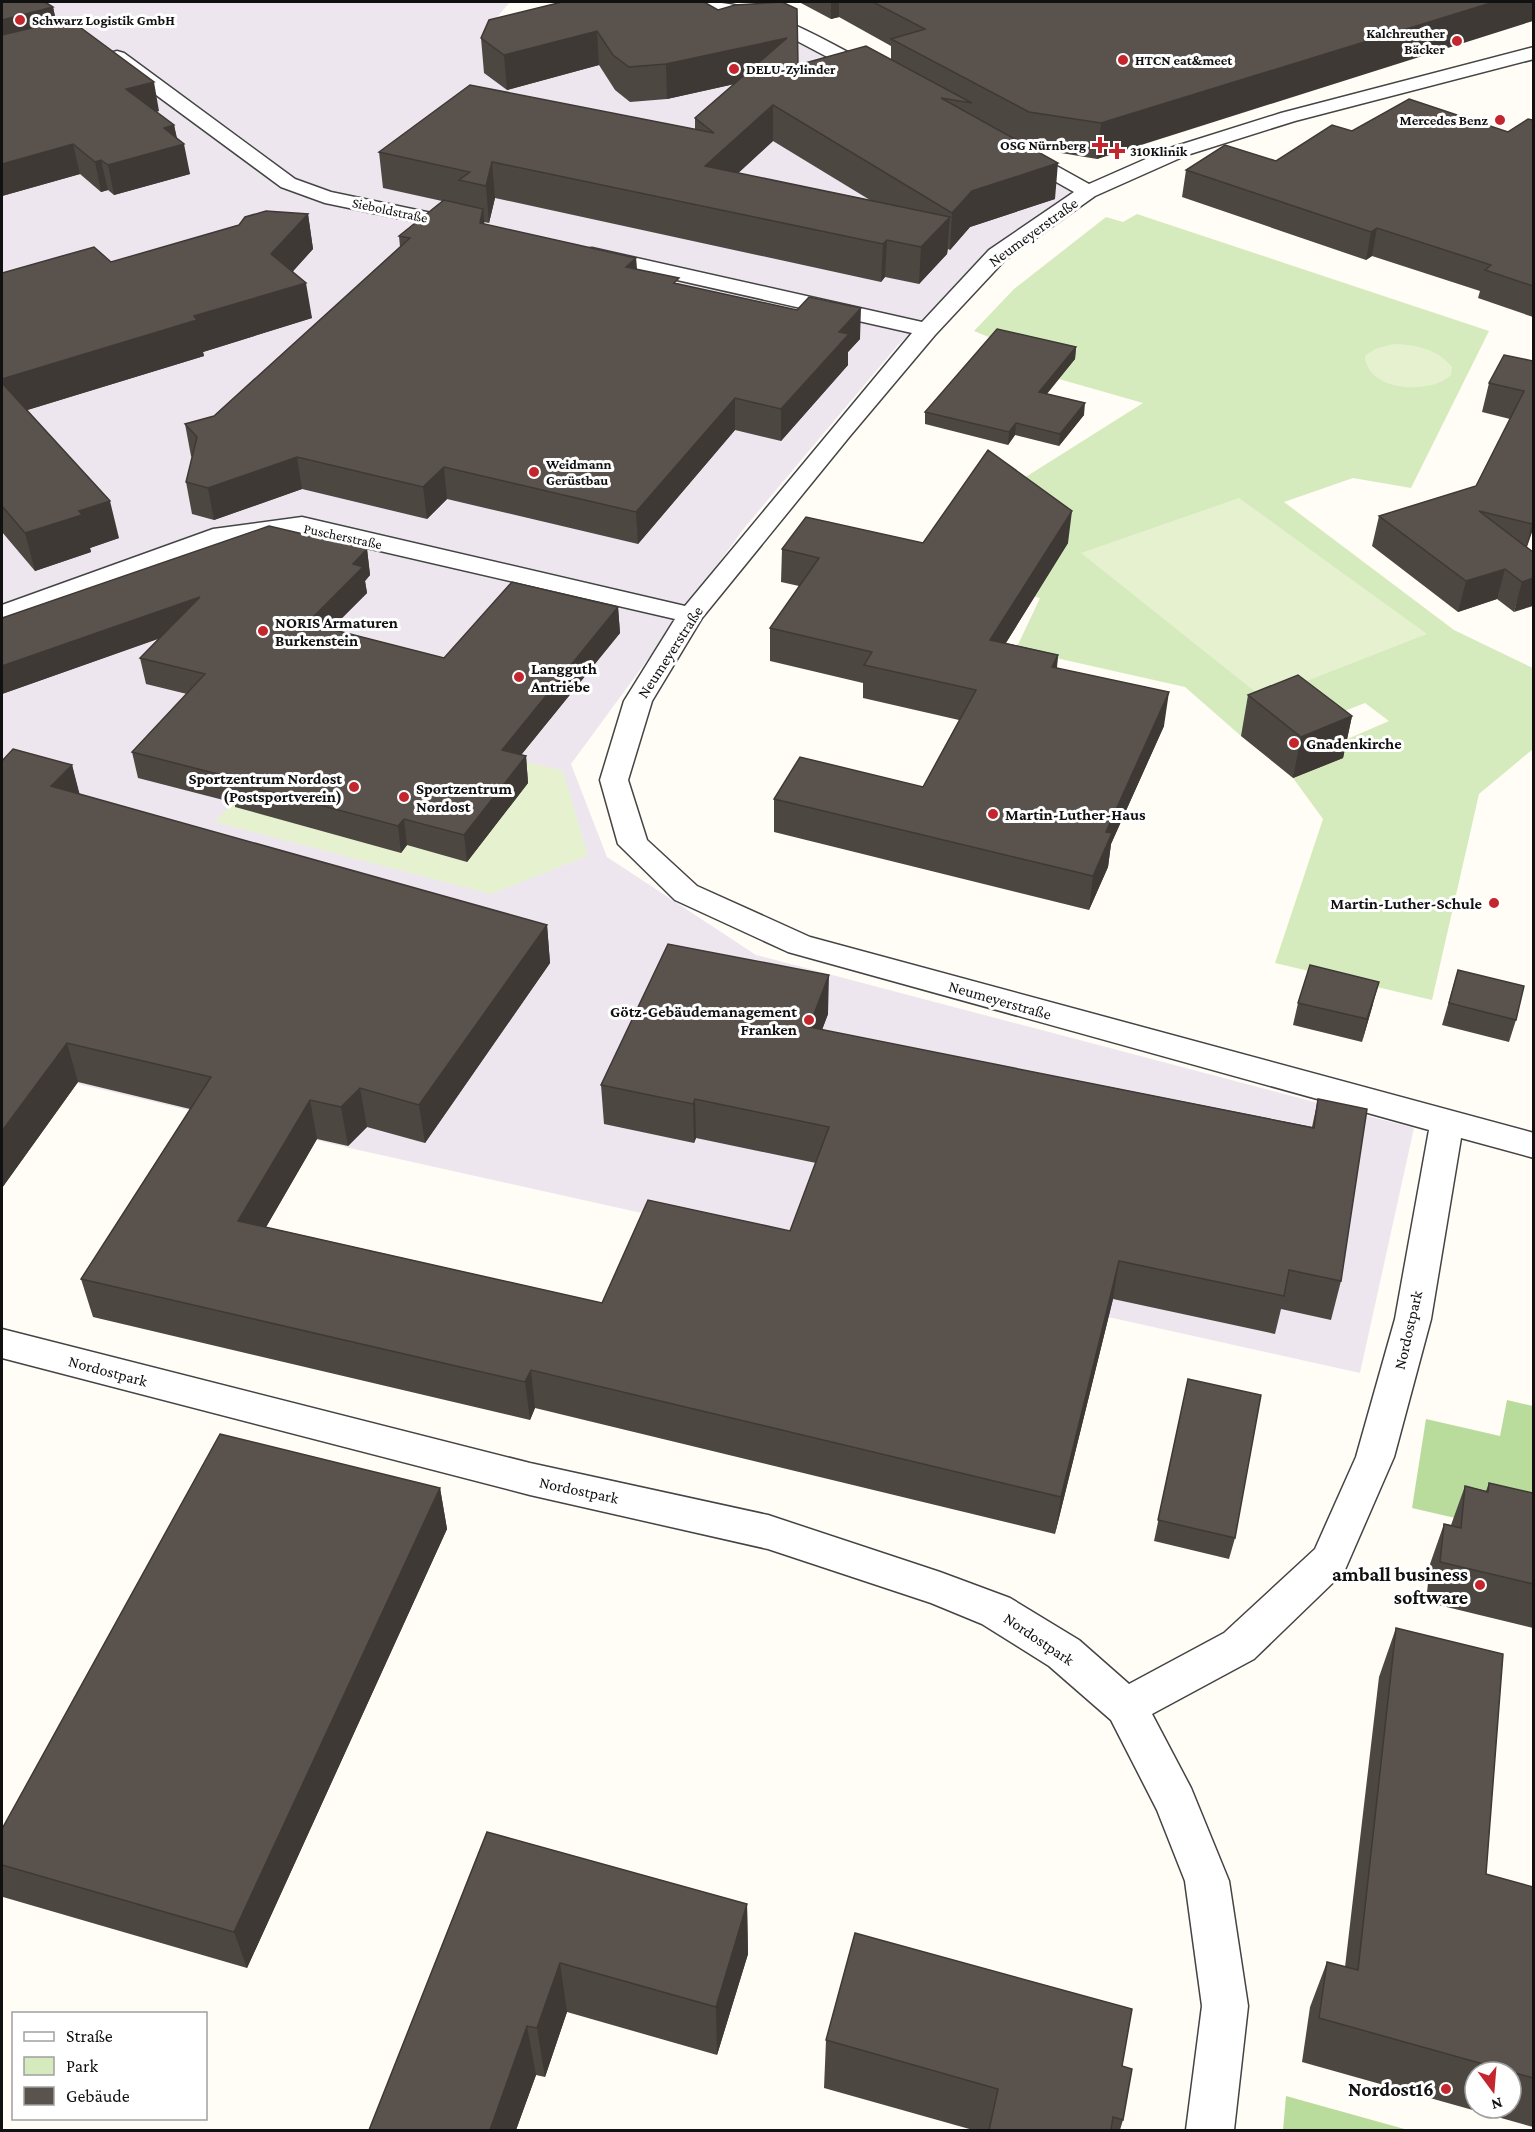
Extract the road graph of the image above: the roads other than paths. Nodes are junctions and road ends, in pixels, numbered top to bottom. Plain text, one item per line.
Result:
1 (713, 3) edge
2 (104, 48) edge
3 (1533, 53) edge
4 (894, 85) edge
5 (1006, 145) edge
6 (1088, 192) junction
7 (484, 230) edge
8 (575, 251) edge
9 (927, 330) junction
10 (2, 614) edge
11 (691, 615) junction
12 (1447, 1124) junction
13 (1533, 1146) edge
14 (2, 1343) edge
15 (1126, 1707) junction
16 (1209, 2130) edge

1 - 4 street
2 - 7 street, Sieboldstraße
3 - 6 street, Neumeyerstraße
5 - 6 street
6 - 9 street, Neumeyerstraße
8 - 9 street
9 - 11 street, Neumeyerstraße
10 - 11 street, Puscherstraße
11 - 12 street, Neumeyerstraße
12 - 13 street, Neumeyerstraße
12 - 15 street, Nordostpark
14 - 15 street, Nordostpark
15 - 16 street, Nordostpark

